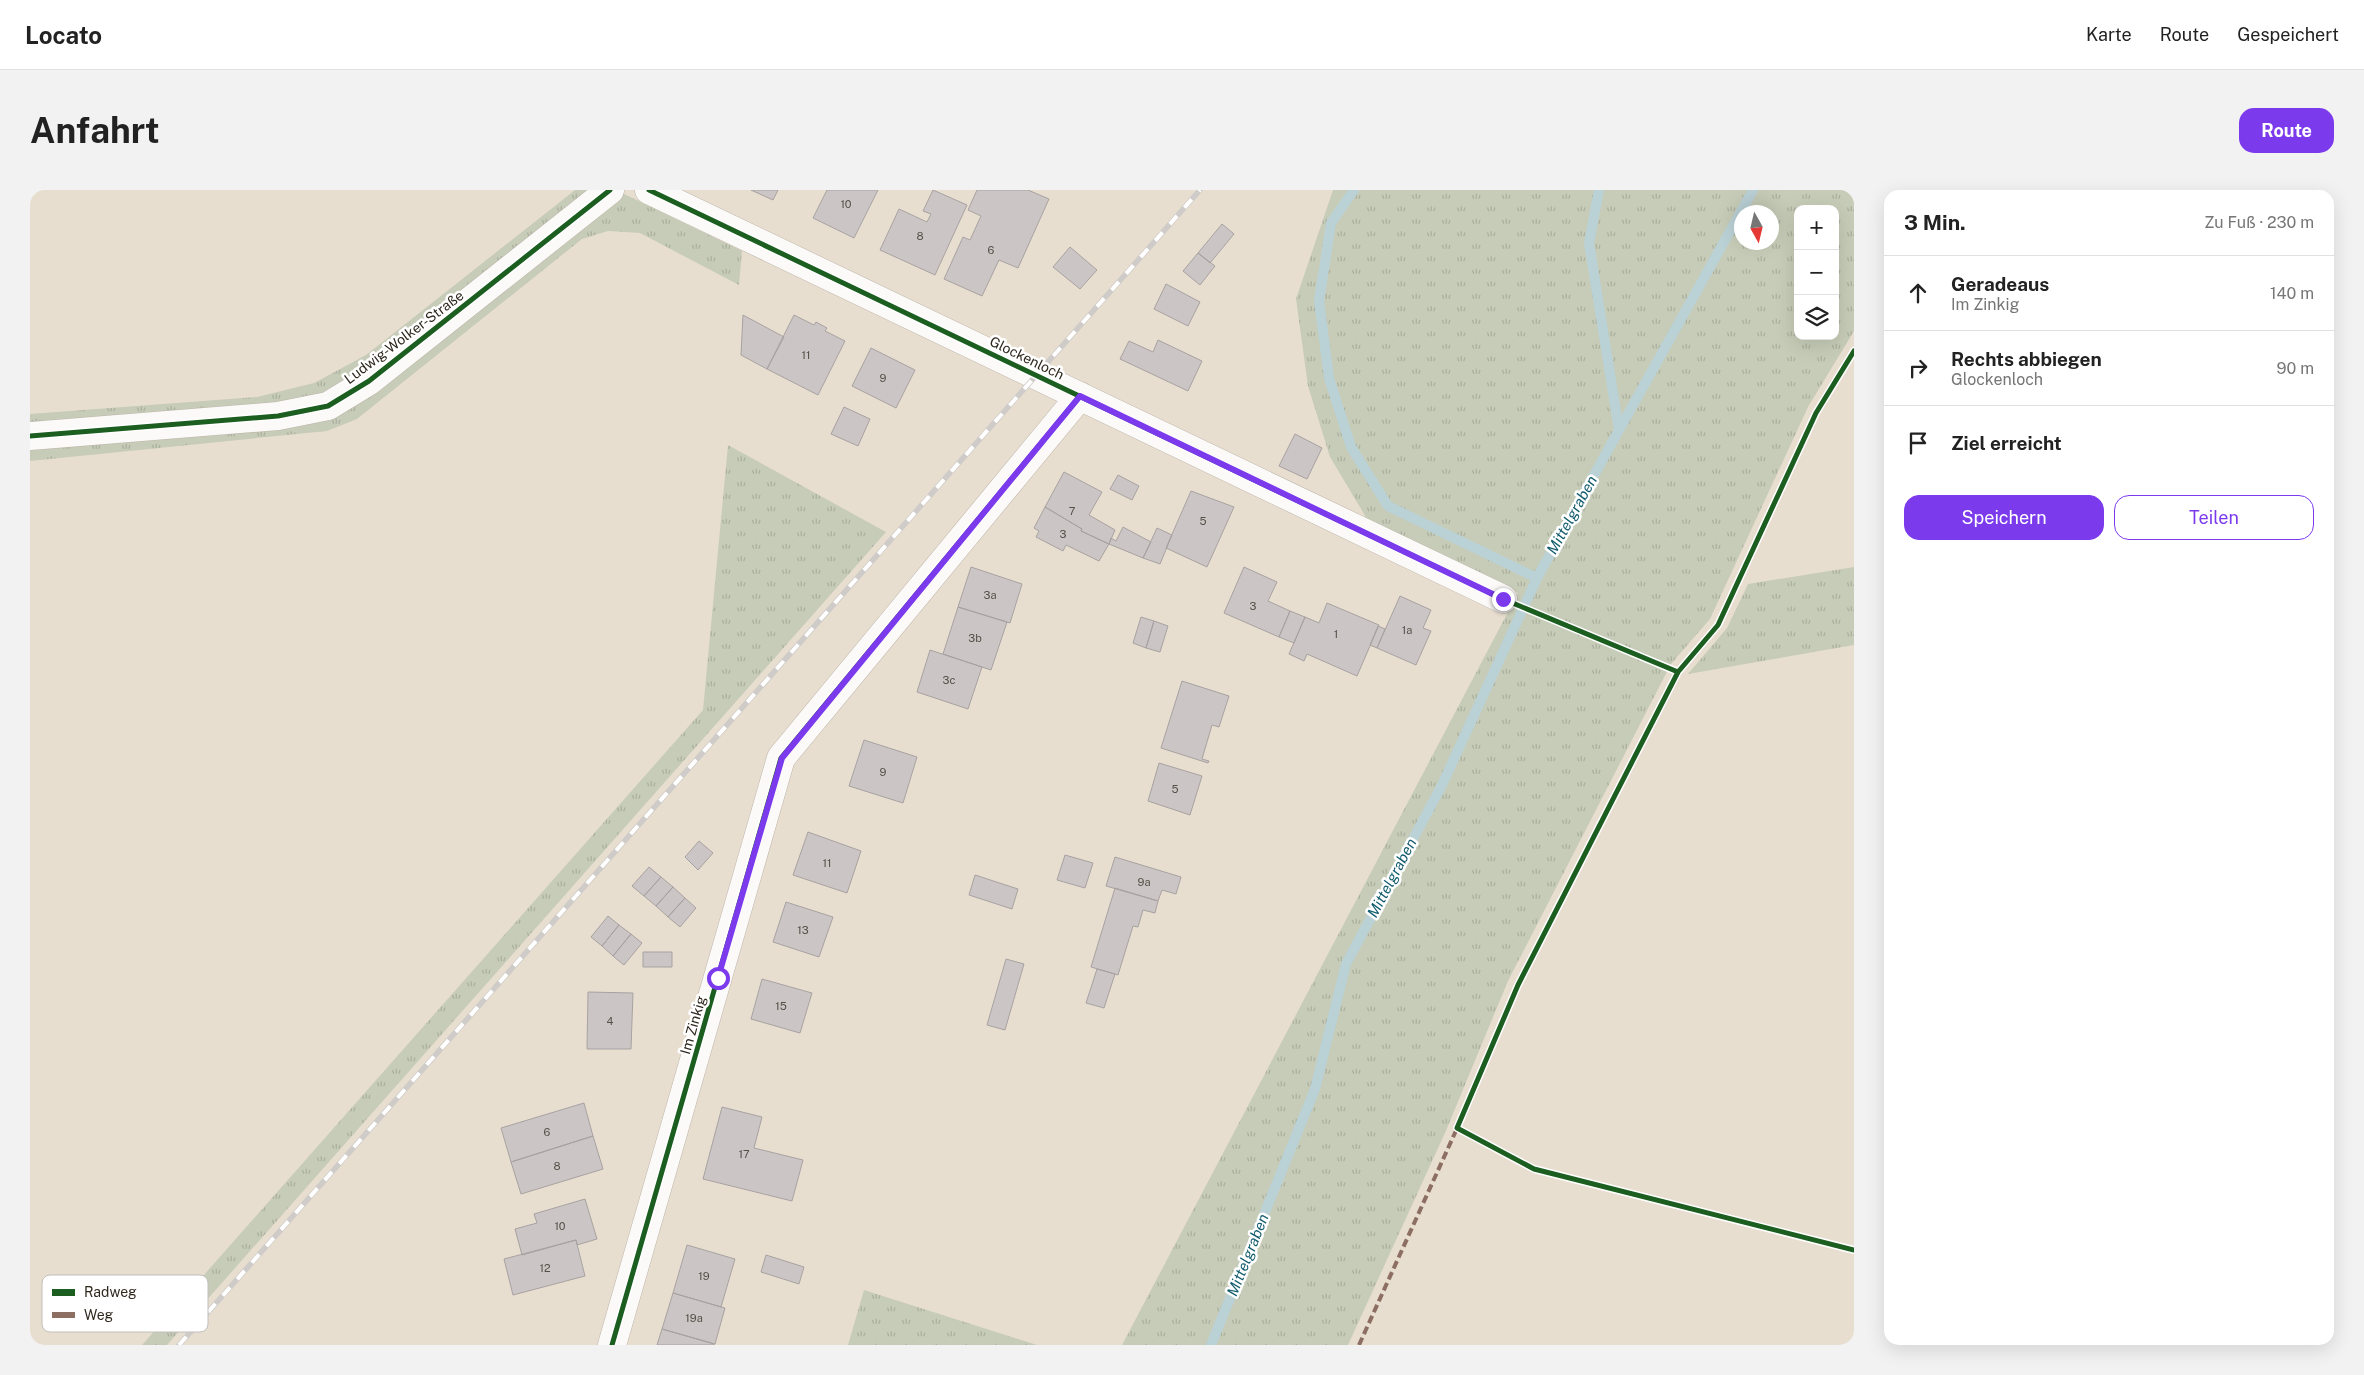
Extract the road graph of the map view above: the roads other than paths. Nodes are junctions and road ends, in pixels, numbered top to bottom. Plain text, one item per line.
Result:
1 (610, 190) edge
2 (649, 190) edge
3 (1080, 396) junction
4 (30, 436) edge
5 (1503, 599) dead end
6 (612, 1345) edge

1 - 4 street, Ludwig-Wolker-Straße
2 - 3 street, Glockenloch
3 - 5 street, Glockenloch
3 - 6 street, Im Zinkig

